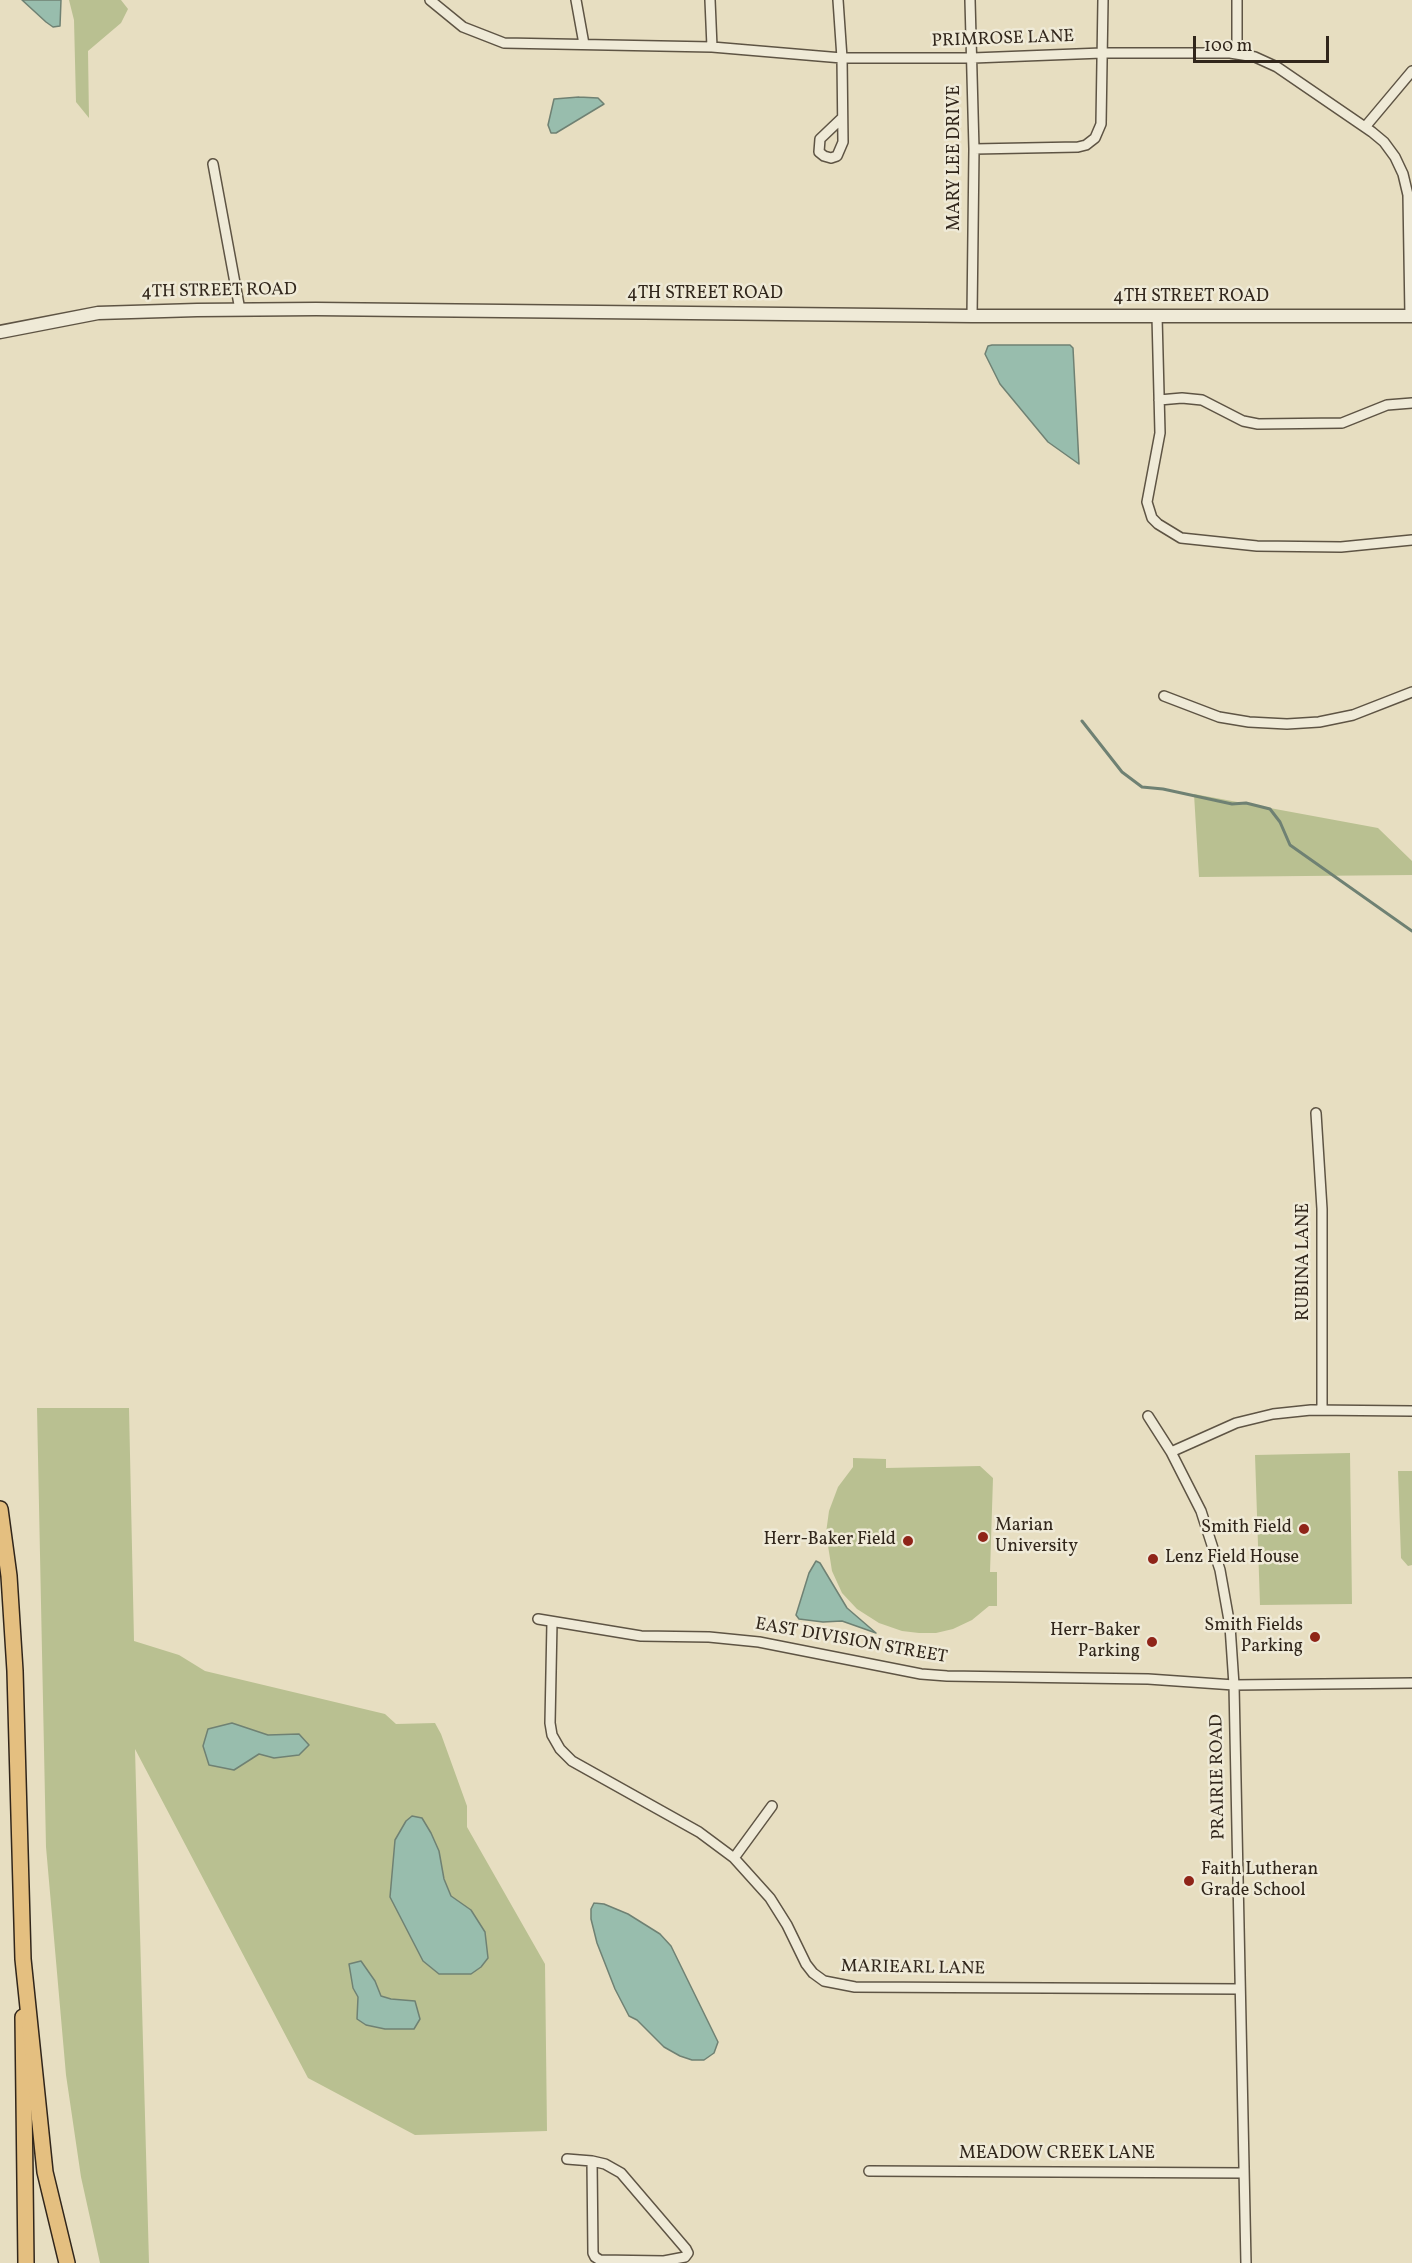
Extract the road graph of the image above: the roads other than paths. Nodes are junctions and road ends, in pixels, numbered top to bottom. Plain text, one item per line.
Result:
1 (430, 0) edge
2 (576, 0) edge
3 (710, 0) edge
4 (838, 0) edge
5 (970, 0) edge
6 (1102, 0) edge
7 (1237, 0) edge
8 (584, 44) junction
9 (712, 47) junction
10 (1102, 53) junction
11 (1237, 53) junction
12 (842, 58) junction
13 (973, 58) junction
14 (1412, 72) edge
15 (842, 118) dead end
16 (1365, 127) junction
17 (974, 149) junction
18 (213, 164) dead end
19 (240, 310) junction
20 (972, 316) junction
21 (1157, 316) junction
22 (1411, 316) edge
23 (0, 332) edge
24 (1159, 400) junction
25 (1412, 403) edge
26 (1412, 540) edge
27 (1412, 692) edge
28 (1164, 696) dead end
29 (1316, 1113) dead end
30 (1322, 1410) junction
31 (1412, 1411) edge
32 (1148, 1416) dead end
33 (1171, 1452) junction
34 (0, 1509) edge
35 (538, 1619) dead end
36 (552, 1622) junction
37 (1412, 1683) edge
38 (1234, 1685) junction
39 (772, 1806) dead end
40 (734, 1858) junction
41 (23, 1959) junction
42 (1240, 1989) junction
43 (567, 2159) dead end
44 (592, 2161) junction
45 (869, 2171) dead end
46 (1244, 2173) junction
47 (664, 2262) edge
48 (26, 2263) edge
49 (67, 2263) edge
50 (1246, 2263) edge

1 - 8 street, PRIMROSE LANE
2 - 8 street
3 - 9 street
4 - 12 street
5 - 13 street, MARY LEE DRIVE
6 - 10 street
7 - 11 street
8 - 9 street, PRIMROSE LANE
9 - 12 street, PRIMROSE LANE
10 - 11 street, PRIMROSE LANE
10 - 13 street, PRIMROSE LANE
10 - 17 street
11 - 16 street, PRIMROSE LANE
12 - 13 street, PRIMROSE LANE
12 - 15 street
13 - 17 street, MARY LEE DRIVE
14 - 16 street
16 - 22 street, PRIMROSE LANE
17 - 20 street, MARY LEE DRIVE
18 - 19 street
19 - 20 street, 4TH STREET ROAD
19 - 23 street, 4TH STREET ROAD
20 - 21 street, 4TH STREET ROAD
21 - 22 street, 4TH STREET ROAD
21 - 24 street
24 - 25 street
24 - 26 street
27 - 28 street
29 - 30 street, RUBINA LANE
30 - 31 street
30 - 33 street
32 - 33 street, PRAIRIE ROAD
33 - 38 street, PRAIRIE ROAD
34 - 41 main road
35 - 36 street, EAST DIVISION STREET
36 - 38 street, EAST DIVISION STREET
36 - 40 street, MARIEARL LANE
37 - 38 street, EAST DIVISION STREET
38 - 42 street, PRAIRIE ROAD
39 - 40 street
40 - 42 street, MARIEARL LANE
41 - 48 main road
41 - 49 main road
42 - 46 street, PRAIRIE ROAD
43 - 44 street
44 - 47 street
44 - 47 street
45 - 46 street, MEADOW CREEK LANE
46 - 50 street, PRAIRIE ROAD

